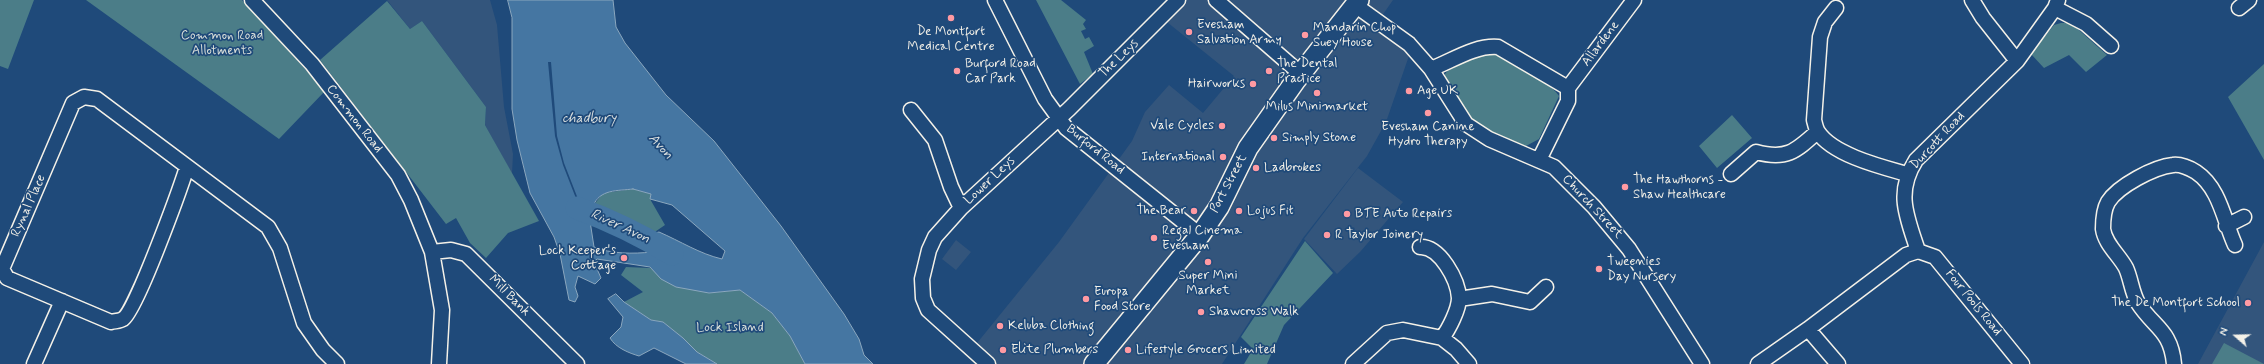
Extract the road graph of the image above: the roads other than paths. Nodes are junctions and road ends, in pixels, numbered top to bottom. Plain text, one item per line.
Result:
1 (252, 0) edge
2 (994, 0) edge
3 (1178, 0) edge
4 (1216, 0) edge
5 (1634, 0) edge
6 (1972, 0) edge
7 (1357, 2) edge
8 (2057, 4) edge
9 (1836, 8) dead end
10 (2111, 46) dead end
11 (2017, 60) junction
12 (1431, 69) junction
13 (1301, 74) junction
14 (1568, 88) junction
15 (911, 110) dead end
16 (1058, 118) junction
17 (1818, 132) junction
18 (1539, 160) junction
19 (186, 167) junction
20 (1731, 174) dead end
21 (1907, 174) junction
22 (961, 208) junction
23 (2244, 217) dead end
24 (2226, 226) junction
25 (1200, 235) junction
26 (2235, 246) dead end
27 (1420, 247) dead end
28 (1918, 251) junction
29 (432, 252) junction
30 (1546, 286) dead end
31 (1459, 299) junction
32 (62, 301) junction
33 (1808, 329) junction
34 (1442, 338) junction
35 (34, 364) edge
36 (337, 364) edge
37 (439, 364) edge
38 (577, 364) edge
39 (988, 364) edge
40 (1094, 364) edge
41 (1353, 364) edge
42 (1469, 364) edge
43 (1702, 364) edge
44 (1758, 364) edge
45 (1838, 364) edge
46 (2022, 364) edge
47 (2174, 364) edge

1 - 29 street, Common Road
2 - 16 street, Burford Road
3 - 16 street, The Leys
4 - 13 street
5 - 14 street, Allardene
6 - 11 street
7 - 12 street, Church Street
7 - 13 main road, Port Street
8 - 10 street, Durcott Road
8 - 11 street, Durcott Road
9 - 17 street
11 - 21 street, Durcott Road
12 - 14 street
12 - 18 street, Church Street
13 - 25 main road, Port Street
14 - 18 street
15 - 22 street
16 - 22 street, Lower Leys
16 - 25 street, Burford Road
17 - 20 street
17 - 21 street
18 - 43 street, Church Street
19 - 32 street, Rynal Place
19 - 32 street, Rynal Place
19 - 36 street, Rynal Place
21 - 28 street, Durcott Road
22 - 39 street, Lower Leys
23 - 24 street
24 - 26 street
24 - 47 street
25 - 40 main road, Port Street
27 - 31 street
28 - 33 street
28 - 46 street, Four Pools Road
29 - 37 street, Common Road
29 - 38 street, Mill Bank
30 - 31 street
31 - 34 street
32 - 35 street
33 - 44 street
33 - 45 street
34 - 41 street
34 - 42 street

